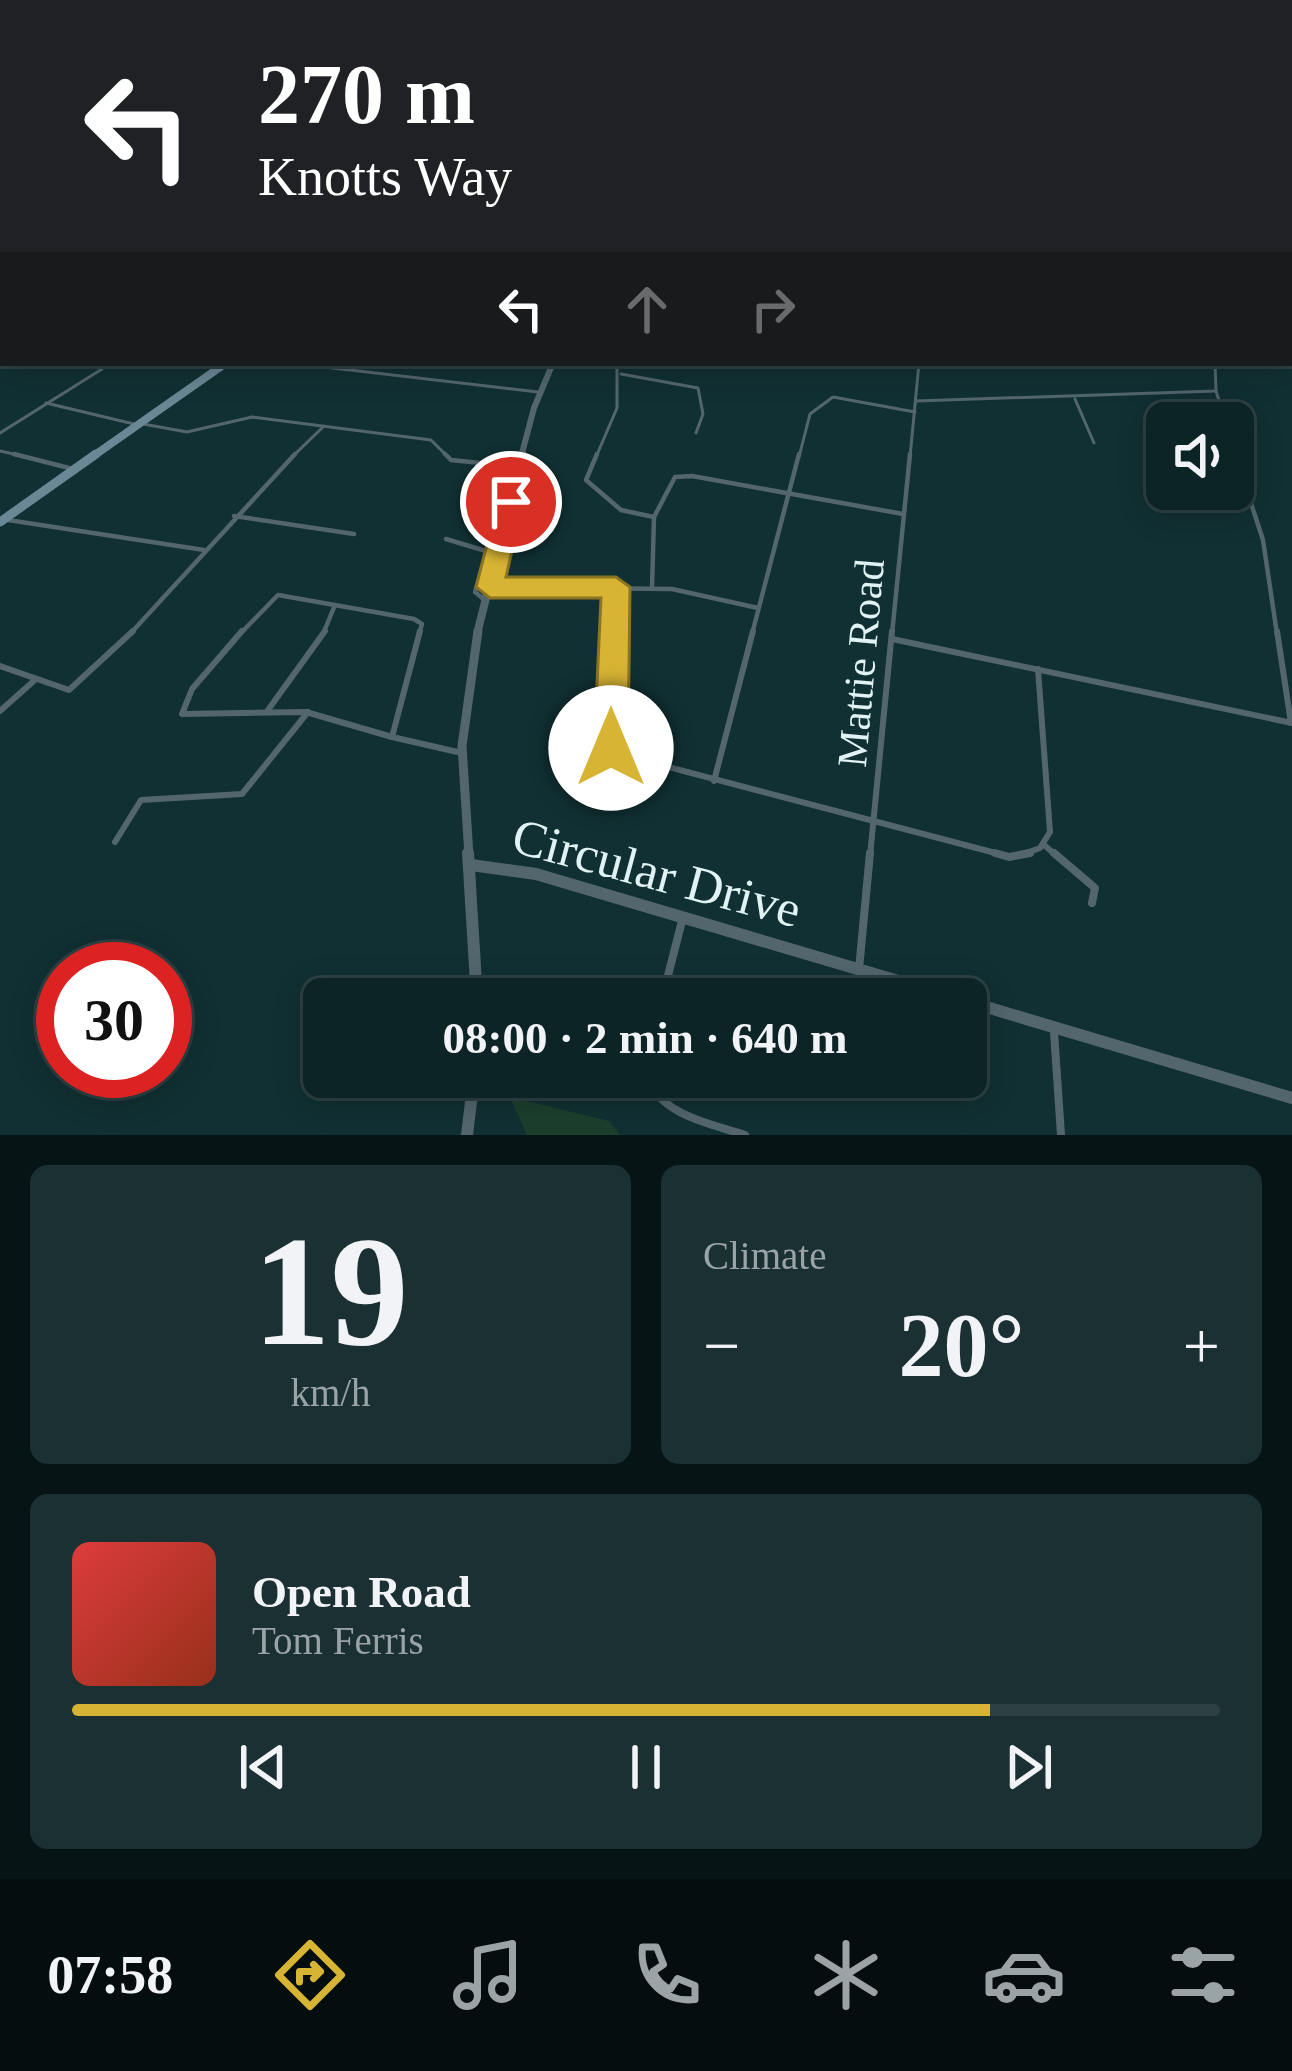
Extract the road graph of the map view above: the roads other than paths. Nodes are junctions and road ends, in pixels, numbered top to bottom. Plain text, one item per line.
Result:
1 (222, 366) edge
2 (313, 366) edge
3 (374, 366) edge
4 (551, 366) edge
5 (618, 366) edge
6 (920, 366) edge
7 (1215, 366) edge
8 (102, 369) dead end
9 (368, 373) junction
10 (621, 374) junction
11 (1216, 391) junction
12 (538, 392) junction
13 (1074, 396) junction
14 (916, 401) junction
15 (1219, 402) edge
16 (46, 403) junction
17 (915, 412) junction
18 (136, 423) junction
19 (324, 426) junction
20 (0, 433) edge
21 (696, 433) dead end
22 (1094, 443) dead end
23 (0, 451) edge
24 (520, 467) junction
25 (73, 470) junction
26 (789, 494) junction
27 (1254, 510) edge
28 (904, 515) junction
29 (234, 516) junction
30 (654, 518) junction
31 (496, 519) dead end
32 (1, 521) edge
33 (354, 534) dead end
34 (446, 538) dead end
35 (204, 550) junction
36 (486, 551) junction
37 (490, 587) junction
38 (616, 587) junction
39 (652, 588) junction
40 (486, 601) junction
41 (335, 604) junction
42 (758, 608) junction
43 (892, 638) junction
44 (0, 666) edge
45 (1038, 669) junction
46 (36, 679) junction
47 (0, 711) edge
48 (267, 712) junction
49 (308, 712) junction
50 (1292, 723) edge
51 (392, 737) junction
52 (462, 753) junction
53 (714, 781) junction
54 (874, 823) junction
55 (115, 842) dead end
56 (1044, 845) junction
57 (471, 865) junction
58 (1092, 903) dead end
59 (683, 917) junction
60 (860, 969) junction
61 (476, 978) edge
62 (667, 978) edge
63 (890, 978) edge
64 (987, 1007) edge
65 (1054, 1026) junction
66 (471, 1098) edge
67 (658, 1098) edge
68 (1292, 1098) edge
69 (467, 1135) edge
70 (745, 1135) edge
71 (1061, 1135) edge

1 - 18 main road
2 - 9 street
3 - 9 street
4 - 12 street
5 - 10 street
6 - 14 street, Mattie Road
7 - 11 street
8 - 16 street
9 - 12 street
10 - 21 street
10 - 30 street
11 - 13 street
11 - 15 street
12 - 24 street
13 - 14 street
13 - 22 street
14 - 17 street, Mattie Road
16 - 18 street
16 - 20 street
17 - 26 street
17 - 28 street, Mattie Road
18 - 19 street
18 - 25 main road
19 - 24 street
19 - 29 street
23 - 25 street
24 - 37 street
25 - 32 main road
26 - 28 street
26 - 30 street
26 - 42 street
27 - 50 street
28 - 43 street, Mattie Road
29 - 33 street
29 - 35 street
30 - 39 street
31 - 36 street
32 - 35 street
34 - 36 street
35 - 46 street
36 - 40 street
37 - 38 street
37 - 40 street
38 - 39 street
38 - 53 street
39 - 42 street
40 - 52 street
41 - 48 street
41 - 48 street
41 - 51 street
42 - 53 street
43 - 45 street
43 - 54 street, Mattie Road
44 - 46 street
45 - 50 street
45 - 56 street
46 - 47 street
48 - 49 street
49 - 51 street
49 - 55 street
51 - 52 street
52 - 57 street
53 - 54 street
54 - 56 street
54 - 60 street, Mattie Road
56 - 58 street
57 - 59 street, Circular Drive
57 - 61 street
59 - 60 street, Circular Drive
59 - 62 street
60 - 63 street, Circular Drive
64 - 65 street, Circular Drive
65 - 68 street, Circular Drive
65 - 71 street
66 - 69 street
67 - 70 street

